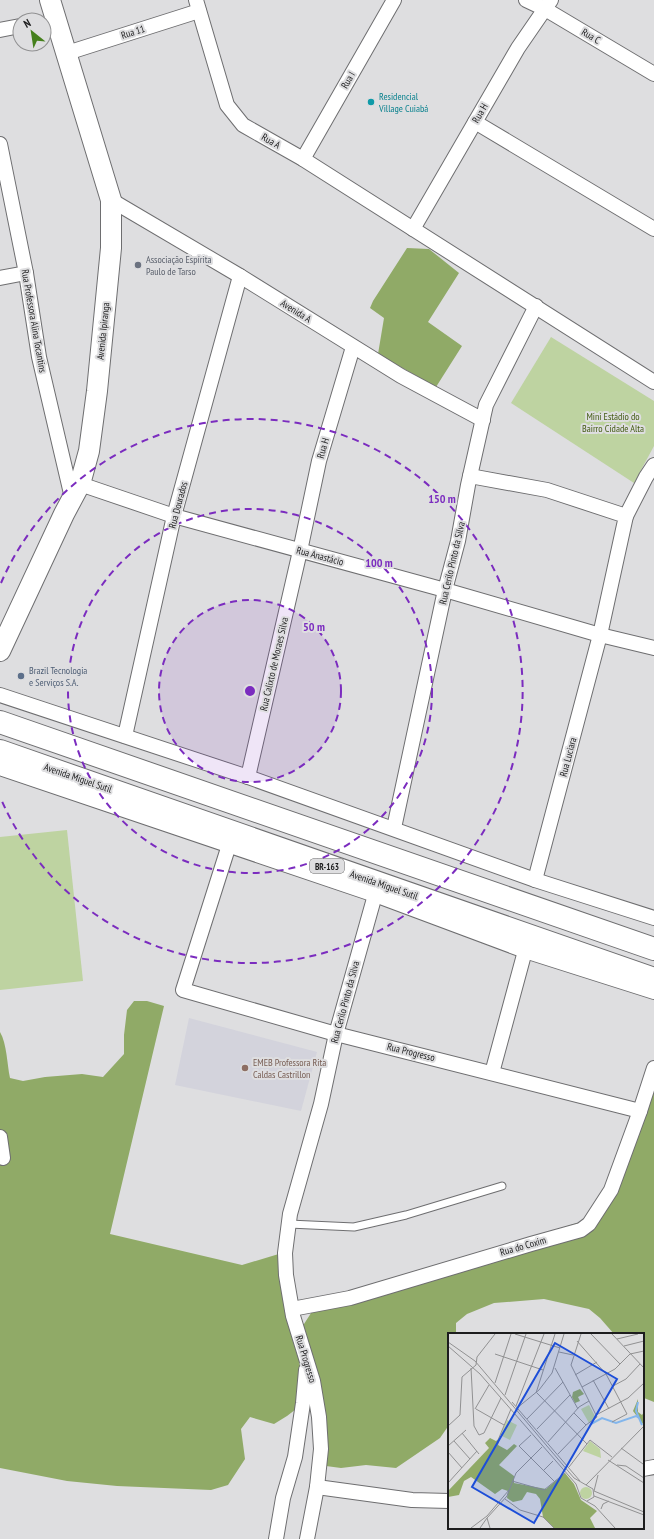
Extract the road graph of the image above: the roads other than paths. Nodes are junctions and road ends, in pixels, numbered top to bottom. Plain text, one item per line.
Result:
1 (50, 0) edge
2 (394, 0) edge
3 (526, 0) edge
4 (548, 4) edge
5 (197, 5) edge
6 (50, 12) edge
7 (52, 24) edge
8 (12, 28) edge
9 (0, 30) edge
10 (67, 53) junction
11 (654, 74) edge
12 (475, 122) junction
13 (0, 144) edge
14 (303, 159) junction
15 (111, 200) junction
16 (413, 229) junction
17 (654, 229) edge
18 (26, 273) junction
19 (240, 276) junction
20 (0, 278) edge
21 (536, 306) junction
22 (353, 347) junction
23 (654, 382) edge
24 (482, 420) junction
25 (654, 465) edge
26 (470, 476) junction
27 (76, 490) junction
28 (174, 516) junction
29 (626, 516) junction
30 (300, 551) junction
31 (445, 590) junction
32 (600, 635) junction
33 (654, 648) edge
34 (0, 651) edge
35 (0, 695) edge
36 (0, 722) edge
37 (125, 736) junction
38 (0, 751) edge
39 (0, 768) edge
40 (248, 777) junction
41 (394, 828) junction
42 (229, 845) junction
43 (535, 880) junction
44 (374, 894) junction
45 (654, 918) edge
46 (654, 949) edge
47 (525, 950) junction
48 (654, 979) edge
49 (654, 992) edge
50 (336, 1034) junction
51 (654, 1068) edge
52 (492, 1073) junction
53 (640, 1111) junction
54 (0, 1137) edge
55 (3, 1158) dead end
56 (301, 1180) joint
57 (502, 1186) dead end
58 (289, 1224) junction
59 (292, 1309) junction
60 (307, 1362) junction
61 (654, 1467) edge
62 (644, 1469) edge
63 (317, 1487) junction
64 (448, 1501) edge
65 (276, 1539) edge
66 (307, 1539) edge

1 - 6 street, Avenida Ipiranga
2 - 14 street, Rua I
3 - 4 street, Rua C
4 - 11 street, Rua C
4 - 12 street, Rua H
5 - 10 street, Rua 11
5 - 14 street, Rua A
7 - 10 street, Avenida Ipiranga
8 - 9 street
10 - 15 street, Avenida Ipiranga
12 - 16 street, Rua H
12 - 17 street
13 - 18 street, Rua Professora Alina Tocantins
14 - 16 street, Rua A
15 - 19 street, Avenida A
15 - 27 street, Avenida Ipiranga
16 - 21 street, Rua A
18 - 20 street
18 - 27 street, Rua Professora Alina Tocantins
19 - 22 street, Avenida A
19 - 28 street, Rua Dourados
21 - 23 street, Rua A
21 - 24 street, Rua Cerilo Pinto da Silva
22 - 24 street, Avenida A
22 - 30 street, Rua H
24 - 26 street, Rua Cerilo Pinto da Silva
25 - 29 street, Rua Luciara
26 - 29 street
26 - 31 street, Rua Cerilo Pinto da Silva
27 - 28 street, Rua Anastácio
27 - 34 street, Avenida Ipiranga
28 - 30 street, Rua Anastácio
28 - 37 street, Rua Dourados
29 - 32 street, Rua Luciara
30 - 31 street, Rua Anastácio
30 - 40 street, Rua Calixto de Moraes Silva
31 - 32 street, Rua Anastácio
31 - 41 street, Rua Cerilo Pinto da Silva
32 - 33 street, Rua Anastácio
32 - 43 street, Rua Luciara
35 - 37 street
36 - 46 main road
37 - 40 street
38 - 48 main road, Avenida Miguel Sutil / BR-163
39 - 42 street, Avenida Miguel Sutil
40 - 41 street
41 - 43 street
42 - 44 street, Avenida Miguel Sutil
42 - 50 street, Rua Progresso
43 - 45 street
44 - 47 street, Avenida Miguel Sutil
44 - 50 street, Rua Cerilo Pinto da Silva
47 - 49 street, Avenida Miguel Sutil
47 - 52 street
50 - 52 street, Rua Progresso
50 - 56 street, Rua Cerilo Pinto da Silva
51 - 53 street, Rua do Coxim
52 - 53 street, Rua Progresso
53 - 59 street, Rua do Coxim
54 - 55 street
56 - 58 street, Rua Progresso
57 - 58 lane
58 - 59 street, Rua Progresso
59 - 60 street, Rua Progresso
60 - 63 street, Rua Progresso
60 - 65 street
61 - 62 street
63 - 64 street
63 - 66 street, Rua Progresso

